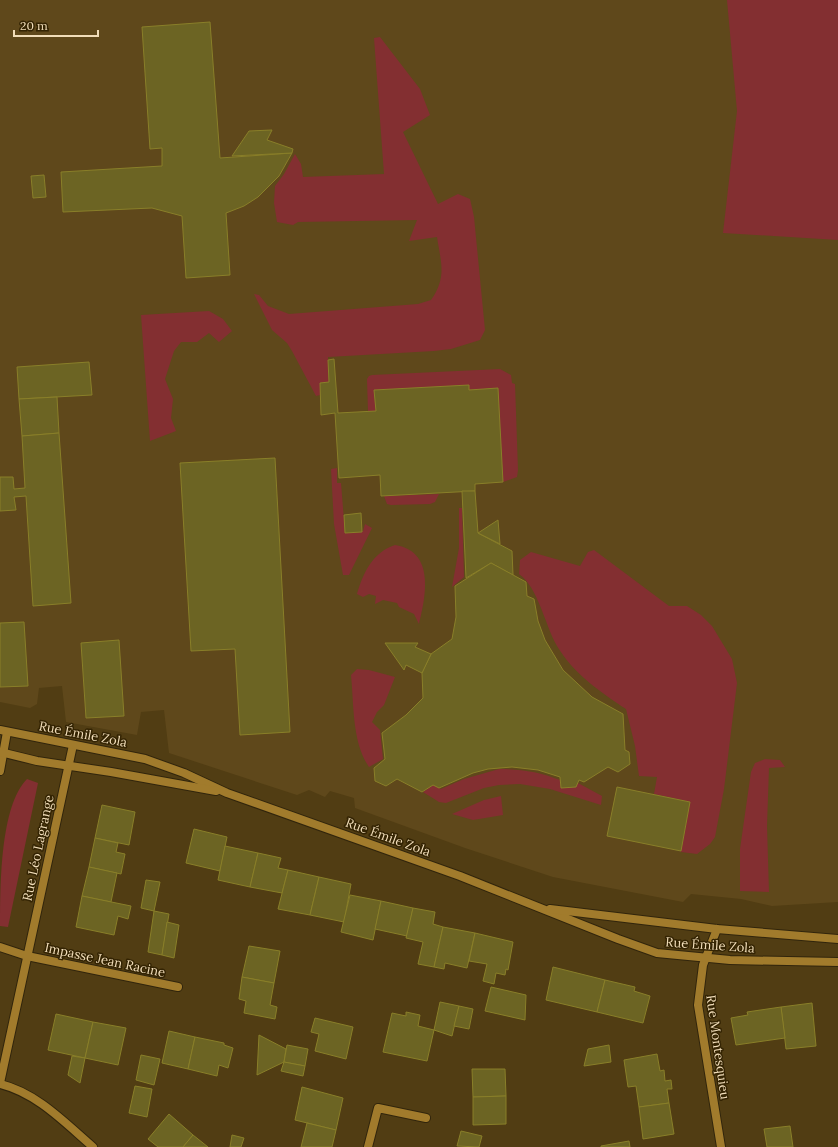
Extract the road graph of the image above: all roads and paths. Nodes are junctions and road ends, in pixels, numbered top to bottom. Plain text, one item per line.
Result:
1 (4, 731) edge
2 (73, 745) junction
3 (2, 752) edge
4 (69, 765) junction
5 (0, 771) edge
6 (227, 793) junction
7 (541, 907) junction
8 (717, 929) junction
9 (838, 938) edge
10 (0, 946) edge
11 (27, 956) junction
12 (705, 958) junction
13 (838, 962) edge
14 (178, 987) dead end
15 (0, 1084) edge
16 (426, 1118) dead end
17 (93, 1147) edge
18 (368, 1147) edge
19 (721, 1147) edge

1 - 2 street, Rue Émile Zola
1 - 3 street
2 - 4 street, Rue Léo Lagrange
2 - 6 street, Rue Émile Zola
3 - 4 street, Rue Émile Zola
3 - 5 street
4 - 6 street, Rue Émile Zola
4 - 11 street, Rue Léo Lagrange
6 - 7 street, Rue Émile Zola
7 - 8 street, Rue Émile Zola
7 - 12 street, Rue Émile Zola
8 - 9 street, Rue Émile Zola
8 - 12 street, Rue Montesquieu
10 - 11 street
11 - 14 street, Impasse Jean Racine
11 - 15 street, Rue Léo Lagrange
12 - 13 street, Rue Émile Zola
12 - 19 street, Rue Montesquieu
15 - 17 street
16 - 18 street

